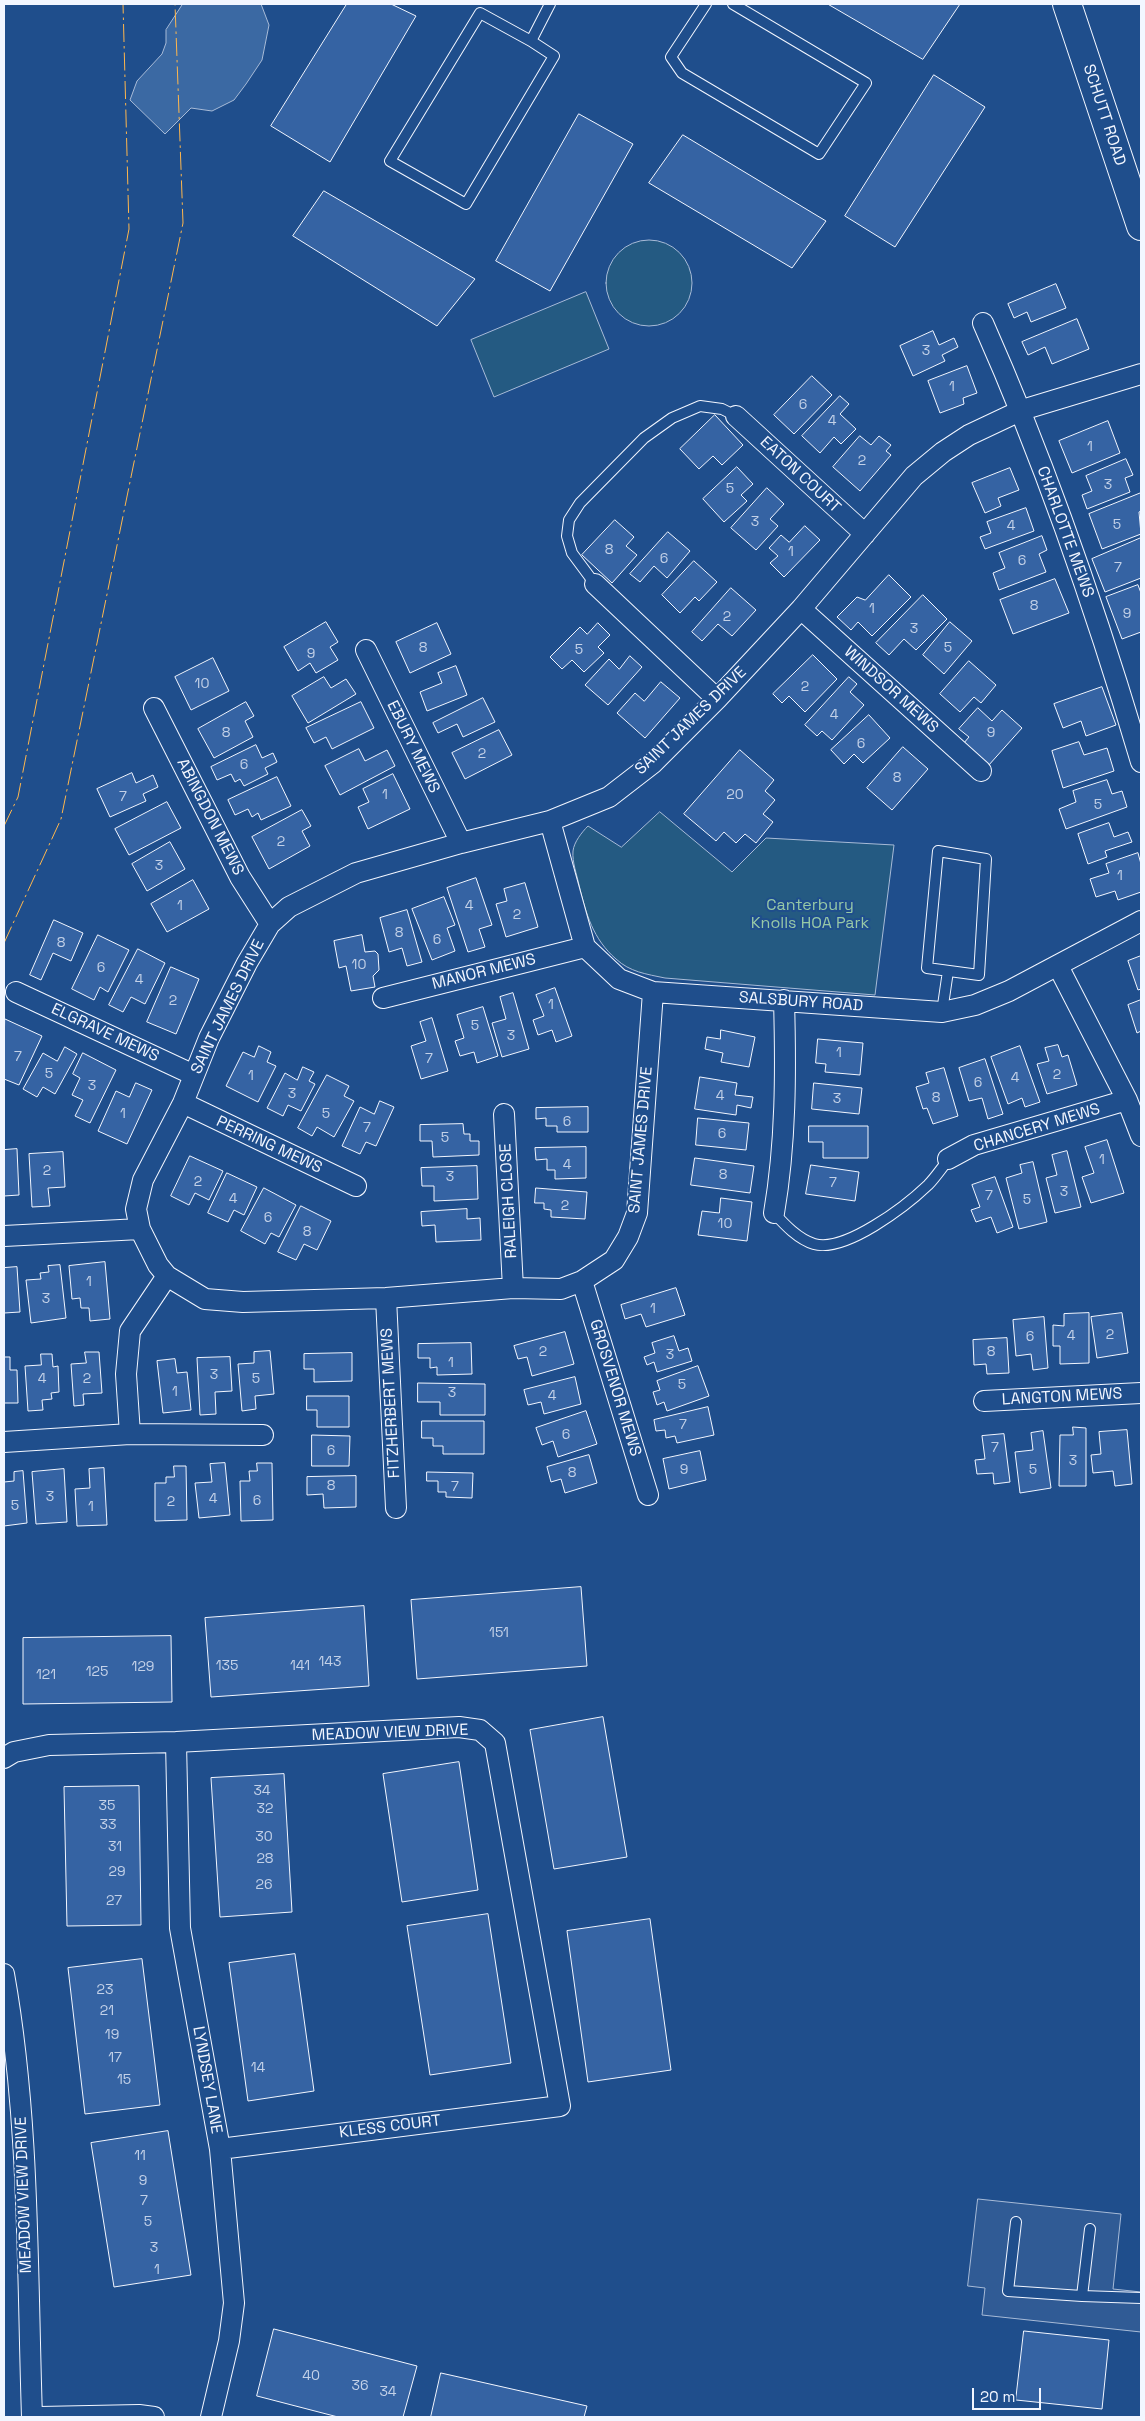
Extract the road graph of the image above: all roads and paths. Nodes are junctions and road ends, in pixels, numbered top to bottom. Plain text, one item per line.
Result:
1 (550, 4) edge
2 (706, 4) edge
3 (733, 4) edge
4 (1067, 4) edge
5 (531, 41) junction
6 (1141, 226) edge
7 (983, 323) dead end
8 (1141, 374) edge
9 (1022, 410) junction
10 (736, 416) joint
11 (864, 534) junction
12 (595, 584) joint
13 (801, 609) junction
14 (366, 650) dead end
15 (717, 699) junction
16 (154, 708) dead end
17 (1141, 762) edge
18 (981, 771) dead end
19 (550, 821) junction
20 (461, 843) junction
21 (1141, 921) edge
22 (270, 924) junction
23 (585, 947) junction
24 (1058, 966) junction
25 (948, 971) junction
26 (16, 992) dead end
27 (653, 992) junction
28 (383, 998) dead end
29 (784, 1000) junction
30 (942, 1012) junction
31 (194, 1075) junction
32 (1127, 1100) junction
33 (183, 1103) junction
34 (504, 1114) dead end
35 (1141, 1136) edge
36 (949, 1158) joint
37 (356, 1186) dead end
38 (774, 1213) joint
39 (140, 1229) junction
40 (4, 1236) edge
41 (167, 1276) junction
42 (582, 1281) junction
43 (513, 1288) junction
44 (386, 1298) junction
45 (1141, 1393) edge
46 (984, 1401) dead end
47 (130, 1434) junction
48 (263, 1435) dead end
49 (4, 1442) edge
50 (648, 1495) dead end
51 (396, 1508) dead end
52 (176, 1742) junction
53 (4, 1758) edge
54 (4, 1974) edge
55 (560, 2106) joint
56 (220, 2149) junction
57 (1016, 2222) dead end
58 (1090, 2229) dead end
59 (1082, 2296) junction
60 (1141, 2298) edge
61 (32, 2417) edge
62 (40, 2417) edge
63 (154, 2417) edge
64 (211, 2417) edge

1 - 5 lane
2 - 3 lane
4 - 6 street, SCHUTT ROAD
5 - 5 lane
7 - 9 street, CHARLOTTE MEWS
8 - 9 street, SAINT JAMES DRIVE
9 - 11 street, SAINT JAMES DRIVE
9 - 17 street, CHARLOTTE MEWS
10 - 11 street, EATON COURT
10 - 12 lane
11 - 13 street, SAINT JAMES DRIVE
12 - 15 street
13 - 15 street, SAINT JAMES DRIVE
13 - 18 street, WINDSOR MEWS
14 - 20 street, EBURY MEWS
15 - 19 street, SAINT JAMES DRIVE
16 - 22 street, ABINGDON MEWS
19 - 20 street, SAINT JAMES DRIVE
19 - 23 street
20 - 22 street, SAINT JAMES DRIVE
21 - 24 street, SALSBURY ROAD
22 - 31 street, SAINT JAMES DRIVE
23 - 27 street, SALSBURY ROAD
23 - 28 street, MANOR MEWS
24 - 30 street, SALSBURY ROAD
24 - 32 street
25 - 25 lane
25 - 30 lane
26 - 31 street, ELGRAVE MEWS
27 - 29 street, SALSBURY ROAD
27 - 42 street, SAINT JAMES DRIVE
29 - 30 street, SALSBURY ROAD
29 - 38 street
31 - 33 street, SAINT JAMES DRIVE
32 - 35 street
32 - 36 street, CHANCERY MEWS
33 - 37 street, PERRING MEWS
33 - 39 street, SAINT JAMES DRIVE
34 - 43 street, RALEIGH CLOSE
36 - 38 lane
39 - 40 street
39 - 41 street, SAINT JAMES DRIVE
41 - 44 street, SAINT JAMES DRIVE
41 - 47 street
42 - 43 street, SAINT JAMES DRIVE
42 - 50 street, GROSVENOR MEWS
43 - 44 street, SAINT JAMES DRIVE
44 - 51 street, FITZHERBERT MEWS
45 - 46 street, LANGTON MEWS
47 - 48 street
47 - 49 street
52 - 53 street, MEADOW VIEW DRIVE
52 - 55 street, MEADOW VIEW DRIVE
52 - 56 street, LYNDSEY LANE
54 - 61 street, MEADOW VIEW DRIVE
55 - 56 street, KLESS COURT
56 - 64 street, LYNDSEY LANE
57 - 59 lane
58 - 59 lane
59 - 60 lane
62 - 63 street

